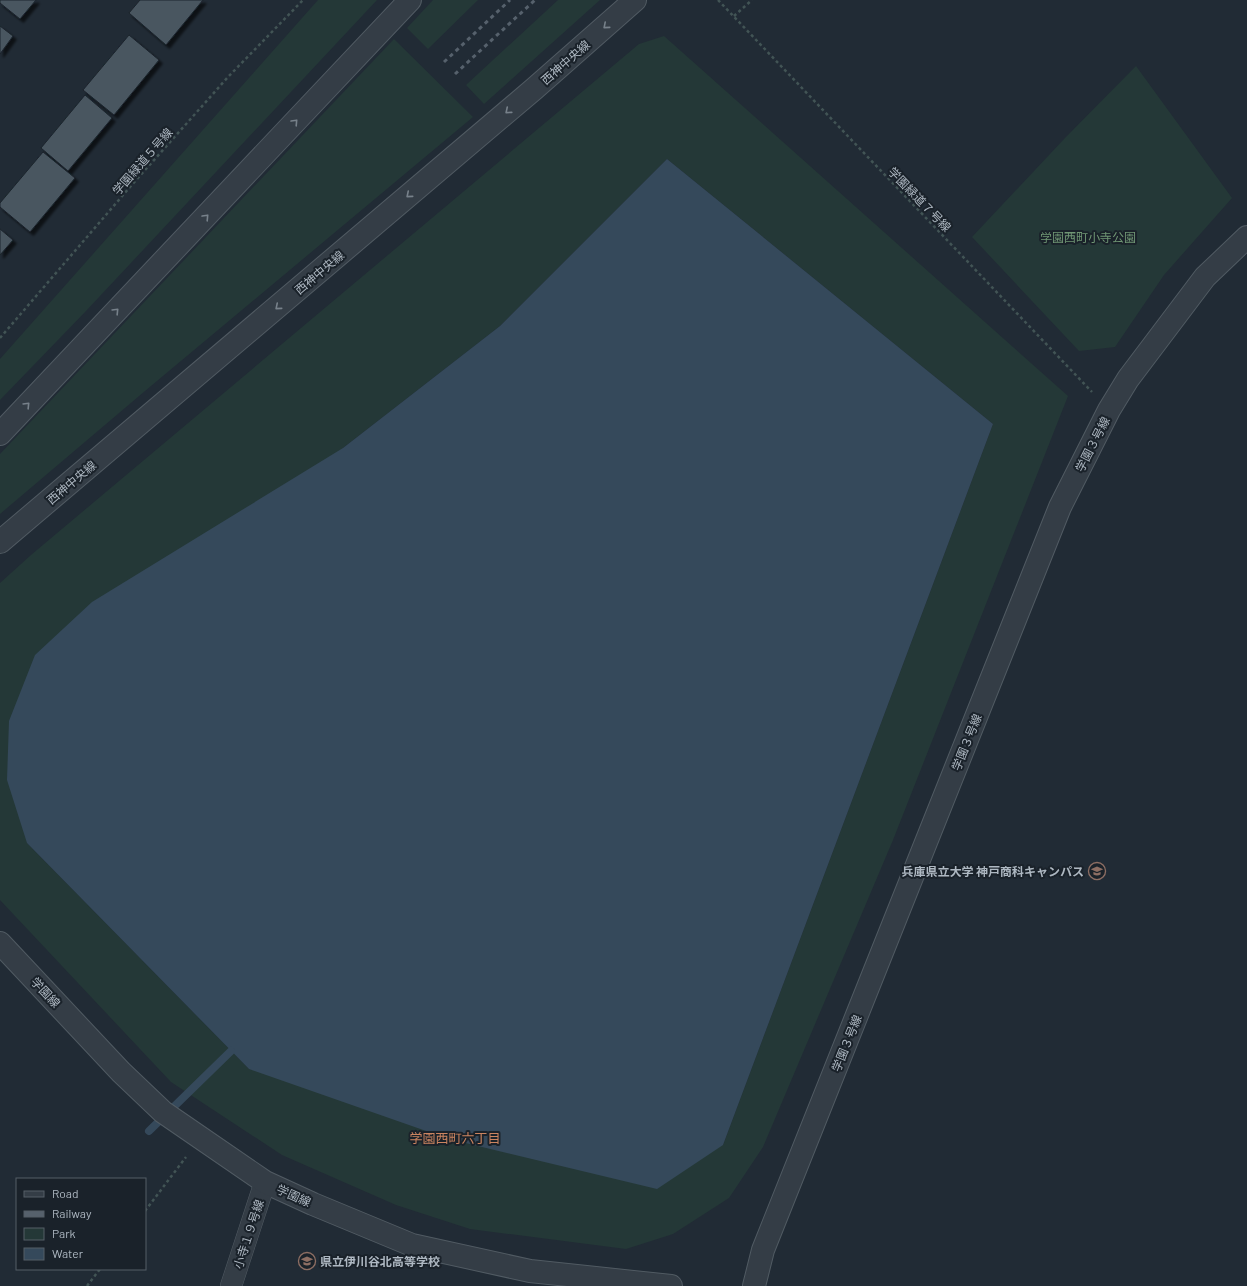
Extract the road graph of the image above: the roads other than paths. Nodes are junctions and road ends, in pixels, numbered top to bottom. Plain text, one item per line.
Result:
1 (410, 0) edge
2 (635, 0) edge
3 (1247, 237) edge
4 (0, 434) edge
5 (0, 542) edge
6 (0, 943) edge
7 (264, 1182) junction
8 (231, 1286) edge
9 (671, 1286) edge
10 (754, 1286) edge

4 -> 1 street
2 -> 5 street, 西神中央線
3 - 10 street, 学園３号線
6 - 7 street, 学園線
7 - 8 street, 小寺１９号線
7 - 9 street, 学園線

